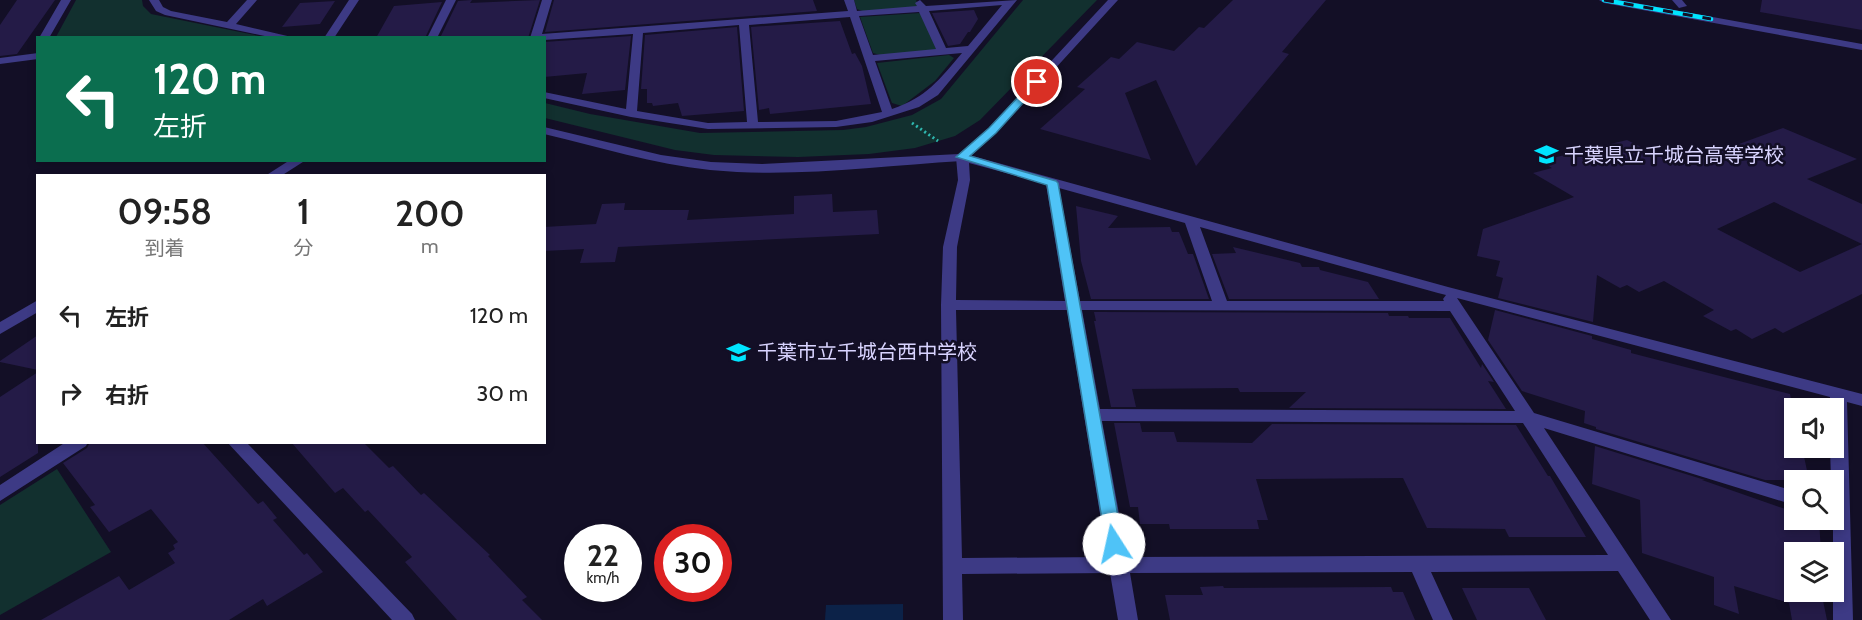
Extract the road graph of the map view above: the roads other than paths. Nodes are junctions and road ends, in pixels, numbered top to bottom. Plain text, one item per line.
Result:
1 (66, 0) edge
2 (154, 0) edge
3 (252, 0) edge
4 (354, 0) edge
5 (451, 0) edge
6 (547, 0) edge
7 (849, 0) edge
8 (1113, 0) edge
9 (1604, 0) edge
10 (1647, 0) edge
11 (1011, 1) edge
12 (1679, 3) edge
13 (921, 5) edge
14 (854, 15) junction
15 (744, 22) junction
16 (230, 25) junction
17 (638, 30) junction
18 (45, 36) edge
19 (282, 36) edge
20 (330, 36) edge
21 (433, 36) edge
22 (536, 36) edge
23 (546, 36) edge
24 (1862, 39) edge
25 (1862, 47) edge
26 (972, 50) junction
27 (943, 52) junction
28 (36, 54) edge
29 (869, 58) junction
30 (0, 61) edge
31 (546, 95) edge
32 (631, 114) junction
33 (889, 115) junction
34 (753, 127) junction
35 (546, 130) edge
36 (962, 157) junction
37 (296, 162) edge
38 (275, 174) edge
39 (1052, 183) junction
40 (1191, 221) junction
41 (1443, 290) junction
42 (948, 305) junction
43 (1073, 305) junction
44 (36, 306) edge
45 (1221, 306) junction
46 (1454, 306) junction
47 (0, 329) edge
48 (1838, 393) junction
49 (1862, 400) edge
50 (1092, 415) junction
51 (1528, 417) junction
52 (77, 444) edge
53 (237, 444) edge
54 (1837, 470) edge
55 (0, 494) edge
56 (1784, 495) edge
57 (1838, 530) edge
58 (1624, 563) junction
59 (1418, 564) junction
60 (1118, 565) junction
61 (951, 566) junction
62 (405, 620) edge
63 (953, 620) edge
64 (1128, 620) edge
65 (1443, 620) edge
66 (1661, 620) edge
67 (1843, 620) edge

1 - 18 street
2 - 16 street
3 - 16 street
4 - 20 street
5 - 21 street
6 - 22 street
7 - 14 street
8 - 36 street
9 - 25 street
10 - 12 street
11 - 13 street
11 - 26 street
12 - 24 street
13 - 14 street
13 - 27 street
14 - 15 street
14 - 29 street
15 - 17 street
15 - 34 street
16 - 19 street
17 - 23 street
17 - 32 street
26 - 27 street
26 - 33 street
27 - 29 street
28 - 30 street
29 - 33 street
31 - 32 street
32 - 34 street
33 - 34 street
35 - 36 street
36 - 39 street
36 - 42 street
37 - 38 street
39 - 40 street
39 - 43 street
40 - 41 street
40 - 45 street
41 - 46 street
41 - 48 street
42 - 43 street
42 - 61 street
43 - 45 street
43 - 50 street
44 - 47 street
45 - 46 street
46 - 51 street
48 - 49 street
48 - 54 street
50 - 51 street
50 - 60 street
51 - 56 street
51 - 58 street
52 - 55 street
53 - 62 street
57 - 67 street
58 - 59 street
58 - 66 street
59 - 60 street
59 - 65 street
60 - 61 street
60 - 64 street
61 - 63 street

